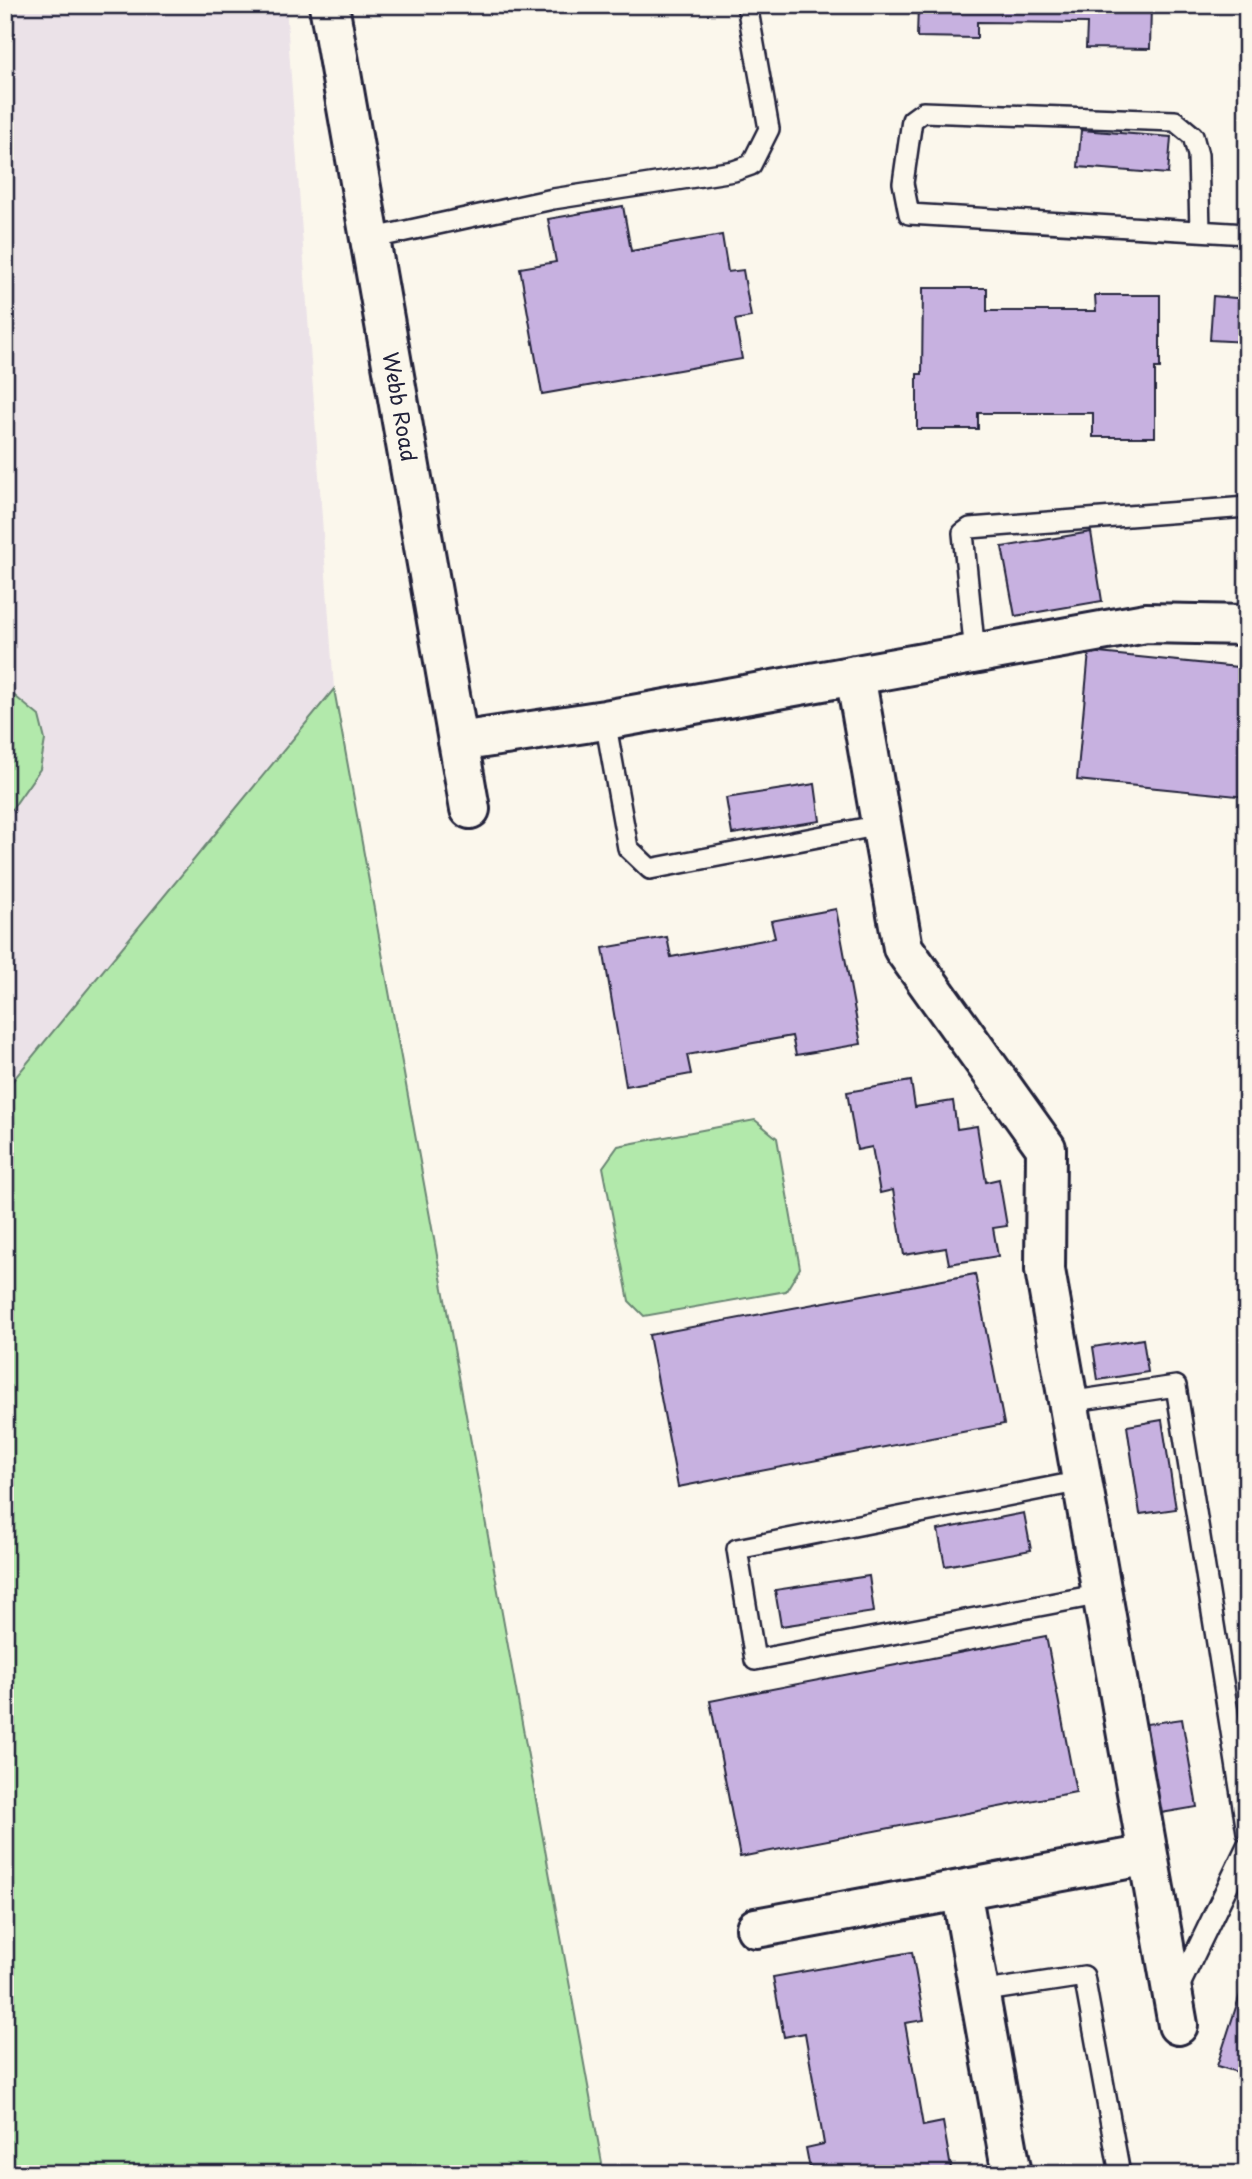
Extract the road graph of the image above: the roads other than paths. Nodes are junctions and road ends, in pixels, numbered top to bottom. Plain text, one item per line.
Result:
1 (329, 5) edge
2 (747, 5) edge
3 (1200, 230) junction
4 (1247, 234) edge
5 (369, 239) junction
6 (1247, 507) edge
7 (1247, 625) edge
8 (975, 654) junction
9 (855, 675) junction
10 (605, 720) junction
11 (458, 742) junction
12 (470, 808) dead end
13 (881, 825) junction
14 (1068, 1402) junction
15 (1082, 1481) junction
16 (1102, 1594) junction
17 (1247, 1832) edge
18 (1247, 1846) edge
19 (1148, 1855) junction
20 (961, 1890) junction
21 (756, 1928) dead end
22 (979, 1992) junction
23 (1176, 2012) joint
24 (1012, 2174) edge
25 (1120, 2174) edge

1 - 5 street, Webb Road
2 - 5 lane
3 - 3 lane
3 - 4 lane
5 - 11 street, Webb Road
6 - 8 lane
7 - 8 street
8 - 9 street
9 - 10 street
9 - 13 street
10 - 11 street
10 - 13 lane
11 - 12 street, Webb Road
13 - 14 street
14 - 15 street
14 - 17 lane
15 - 16 street
15 - 16 lane
16 - 19 street
18 - 23 lane
19 - 20 street
19 - 23 street
20 - 21 street
20 - 22 street
22 - 24 street
22 - 25 lane

